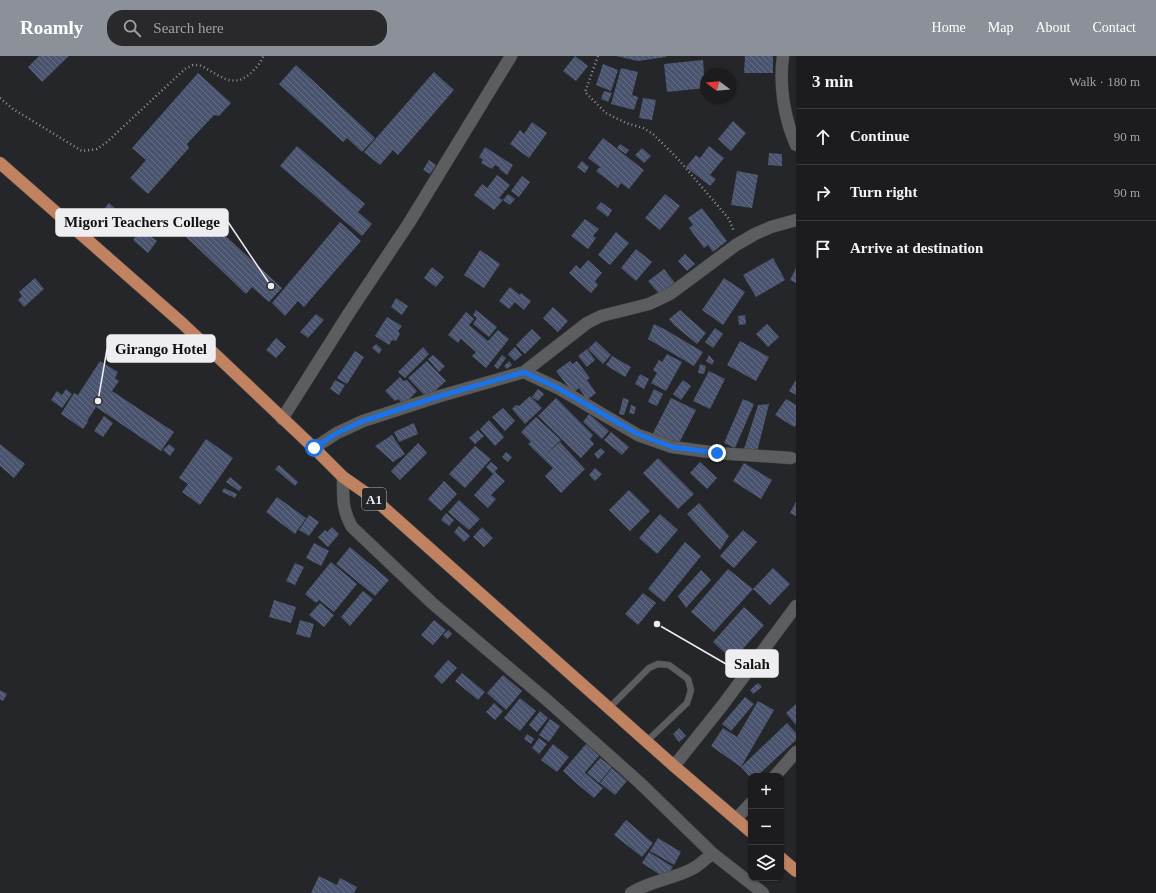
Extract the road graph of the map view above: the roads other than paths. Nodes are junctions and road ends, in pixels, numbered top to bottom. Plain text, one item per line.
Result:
1 (511, 56) edge
2 (783, 56) edge
3 (796, 145) edge
4 (0, 163) edge
5 (796, 220) edge
6 (524, 372) junction
7 (282, 419) junction
8 (314, 448) junction
9 (791, 458) dead end
10 (343, 477) junction
11 (796, 606) edge
12 (610, 707) junction
13 (647, 741) junction
14 (796, 752) edge
15 (674, 766) junction
16 (778, 773) edge
17 (748, 806) edge
18 (736, 820) junction
19 (748, 830) edge
20 (712, 853) junction
21 (784, 861) edge
22 (796, 871) edge
23 (631, 893) edge
24 (763, 893) edge

1 - 7 street
2 - 3 street
4 - 7 highway, A1
5 - 6 street
6 - 8 street
6 - 9 street
7 - 8 highway, A1
8 - 10 highway, A1
10 - 12 highway, A1
10 - 20 street
11 - 15 street
12 - 13 highway, A1
12 - 13 lane
13 - 15 highway, A1
14 - 16 street
15 - 18 highway, A1
17 - 18 street
18 - 19 highway, A1
20 - 23 street
20 - 24 street
21 - 22 highway

